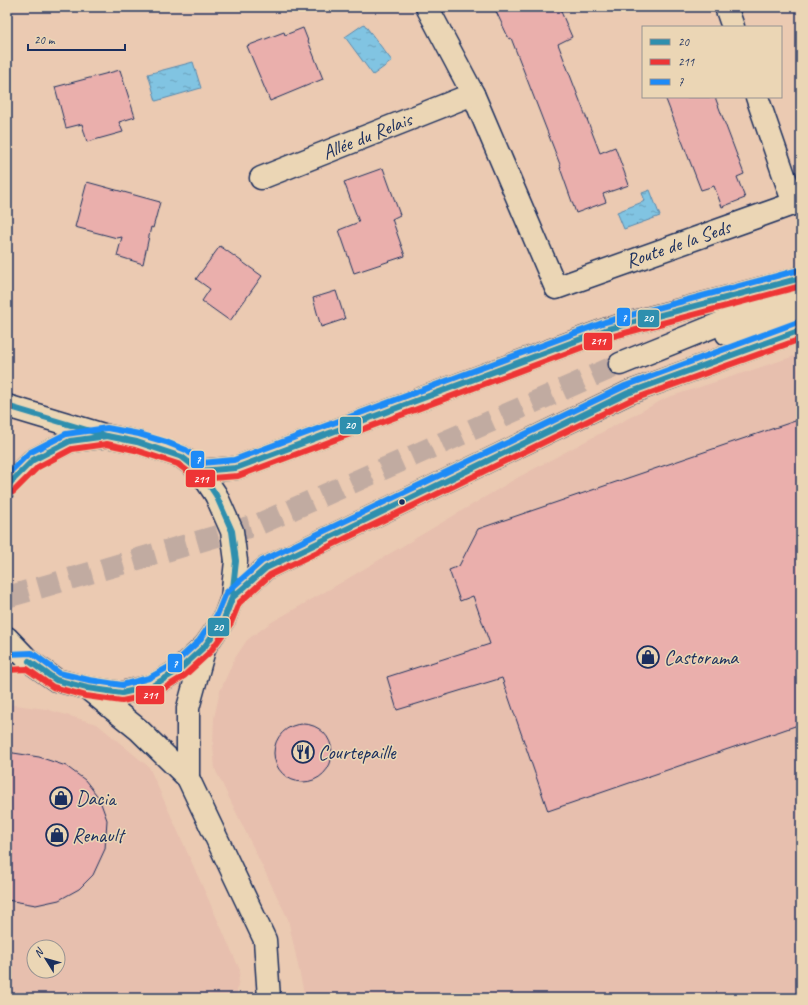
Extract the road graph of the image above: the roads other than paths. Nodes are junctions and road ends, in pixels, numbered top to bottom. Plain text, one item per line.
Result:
1 (427, 7) edge
2 (726, 7) edge
3 (733, 26) edge
4 (473, 94) junction
5 (757, 98) edge
6 (261, 178) dead end
7 (797, 202) edge
8 (801, 278) edge
9 (801, 291) edge
10 (801, 313) edge
11 (801, 330) edge
12 (7, 406) edge
13 (107, 436) junction
14 (200, 471) junction
15 (7, 486) edge
16 (232, 598) junction
17 (7, 638) edge
18 (205, 646) junction
19 (29, 661) junction
20 (7, 662) edge
21 (87, 688) junction
22 (188, 778) junction
23 (269, 998) edge

1 - 4 main road
2 - 3 main road
4 - 6 main road, Allée du Relais
4 - 7 main road, Route de la Seds
5 - 7 main road
8 - 14 main road
9 - 10 main road
11 - 16 main road
12 - 13 main road
13 - 14 main road
13 - 15 main road
14 - 16 main road, bridge
16 - 18 main road
17 - 19 main road
18 - 21 main road
18 - 22 main road
19 - 20 main road
19 - 21 main road
21 - 22 main road
22 - 23 main road

